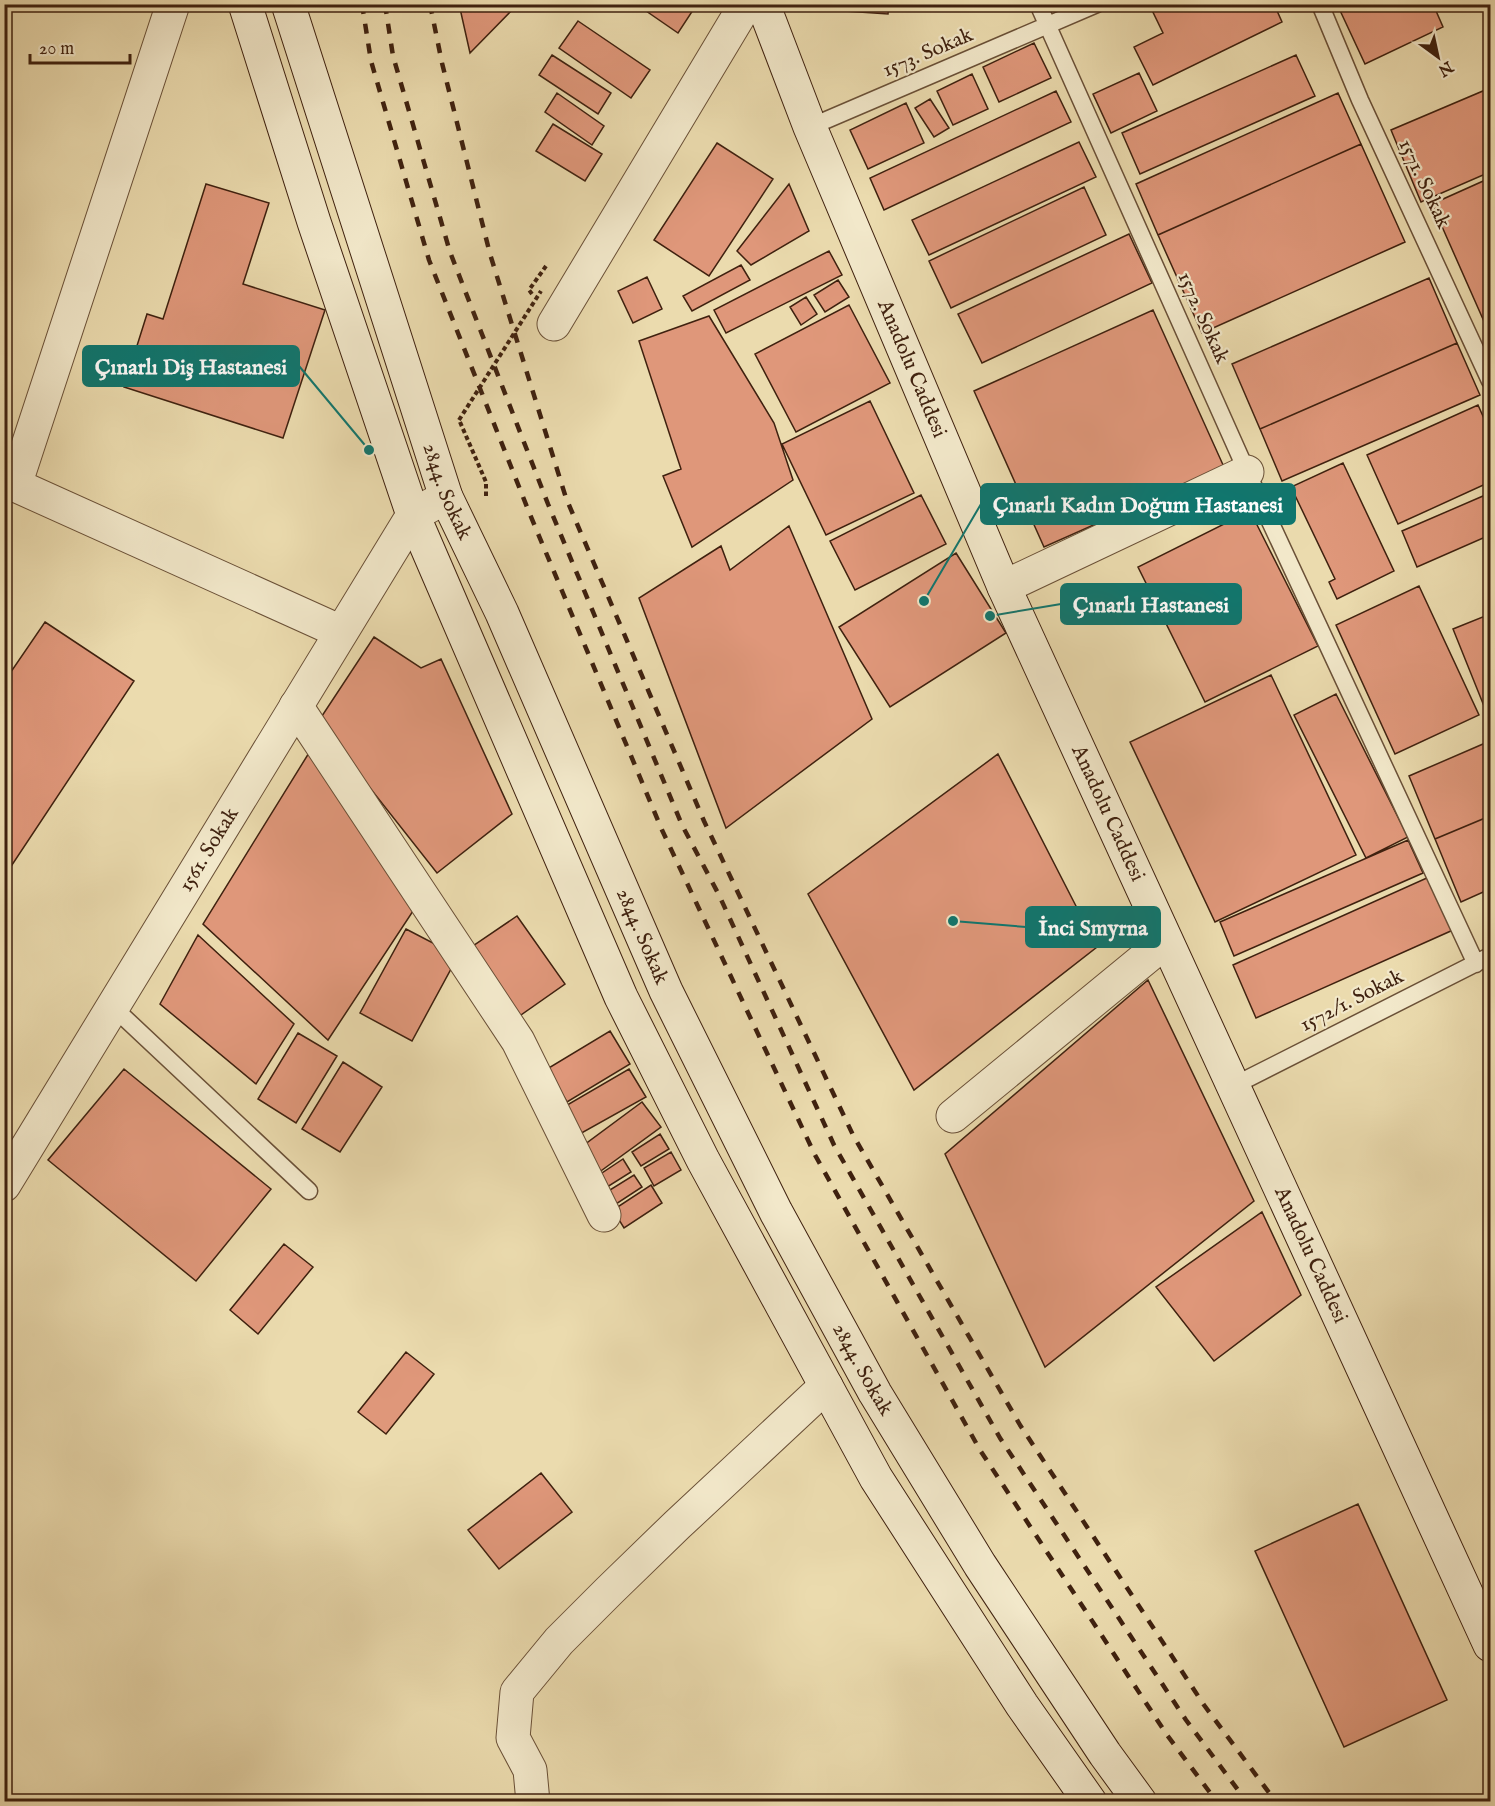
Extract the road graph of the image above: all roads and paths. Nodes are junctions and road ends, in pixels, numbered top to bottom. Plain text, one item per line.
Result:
1 (173, 4) edge
2 (244, 4) edge
3 (288, 4) edge
4 (746, 4) edge
5 (763, 4) edge
6 (1038, 4) edge
7 (1096, 4) edge
8 (1320, 4) edge
9 (1048, 26) junction
10 (810, 127) junction
11 (541, 291) dead end
12 (554, 324) dead end
13 (1491, 381) edge
14 (1247, 472) junction
15 (486, 482) dead end
16 (10, 484) edge
17 (446, 497) junction
18 (413, 515) junction
19 (1004, 587) junction
20 (341, 632) junction
21 (296, 706) junction
22 (1166, 941) junction
23 (1483, 960) edge
24 (113, 1007) junction
25 (1233, 1086) junction
26 (953, 1116) dead end
27 (4, 1185) edge
28 (309, 1191) dead end
29 (604, 1215) dead end
30 (826, 1386) junction
31 (1491, 1645) edge
32 (533, 1802) edge
33 (1090, 1802) edge
34 (1140, 1802) edge

1 - 16 main road
2 - 18 main road, 2844. Sokak
3 - 17 main road, 2844. Sokak
4 - 12 main road
5 - 10 main road, Anadolu Caddesi
6 - 9 lane, 1572. Sokak
7 - 9 lane, 1573. Sokak
8 - 13 lane, 1571. Sokak
9 - 10 lane, 1573. Sokak
9 - 14 lane, 1572. Sokak
10 - 19 main road, Anadolu Caddesi
11 - 15 path, bridge
14 - 19 main road
14 - 23 lane, 1572. Sokak
16 - 20 main road
17 - 18 main road
17 - 34 main road, 2844. Sokak
18 - 20 main road, 1561. Sokak
18 - 30 main road, 2844. Sokak
19 - 22 main road, Anadolu Caddesi
20 - 21 main road, 1561. Sokak
21 - 24 main road, 1561. Sokak
21 - 29 main road
22 - 25 main road, Anadolu Caddesi
22 - 26 main road
23 - 25 lane, 1572/1. Sokak
24 - 27 main road, 1561. Sokak
24 - 28 lane
25 - 31 main road, Anadolu Caddesi
30 - 32 main road
30 - 33 main road, 2844. Sokak

